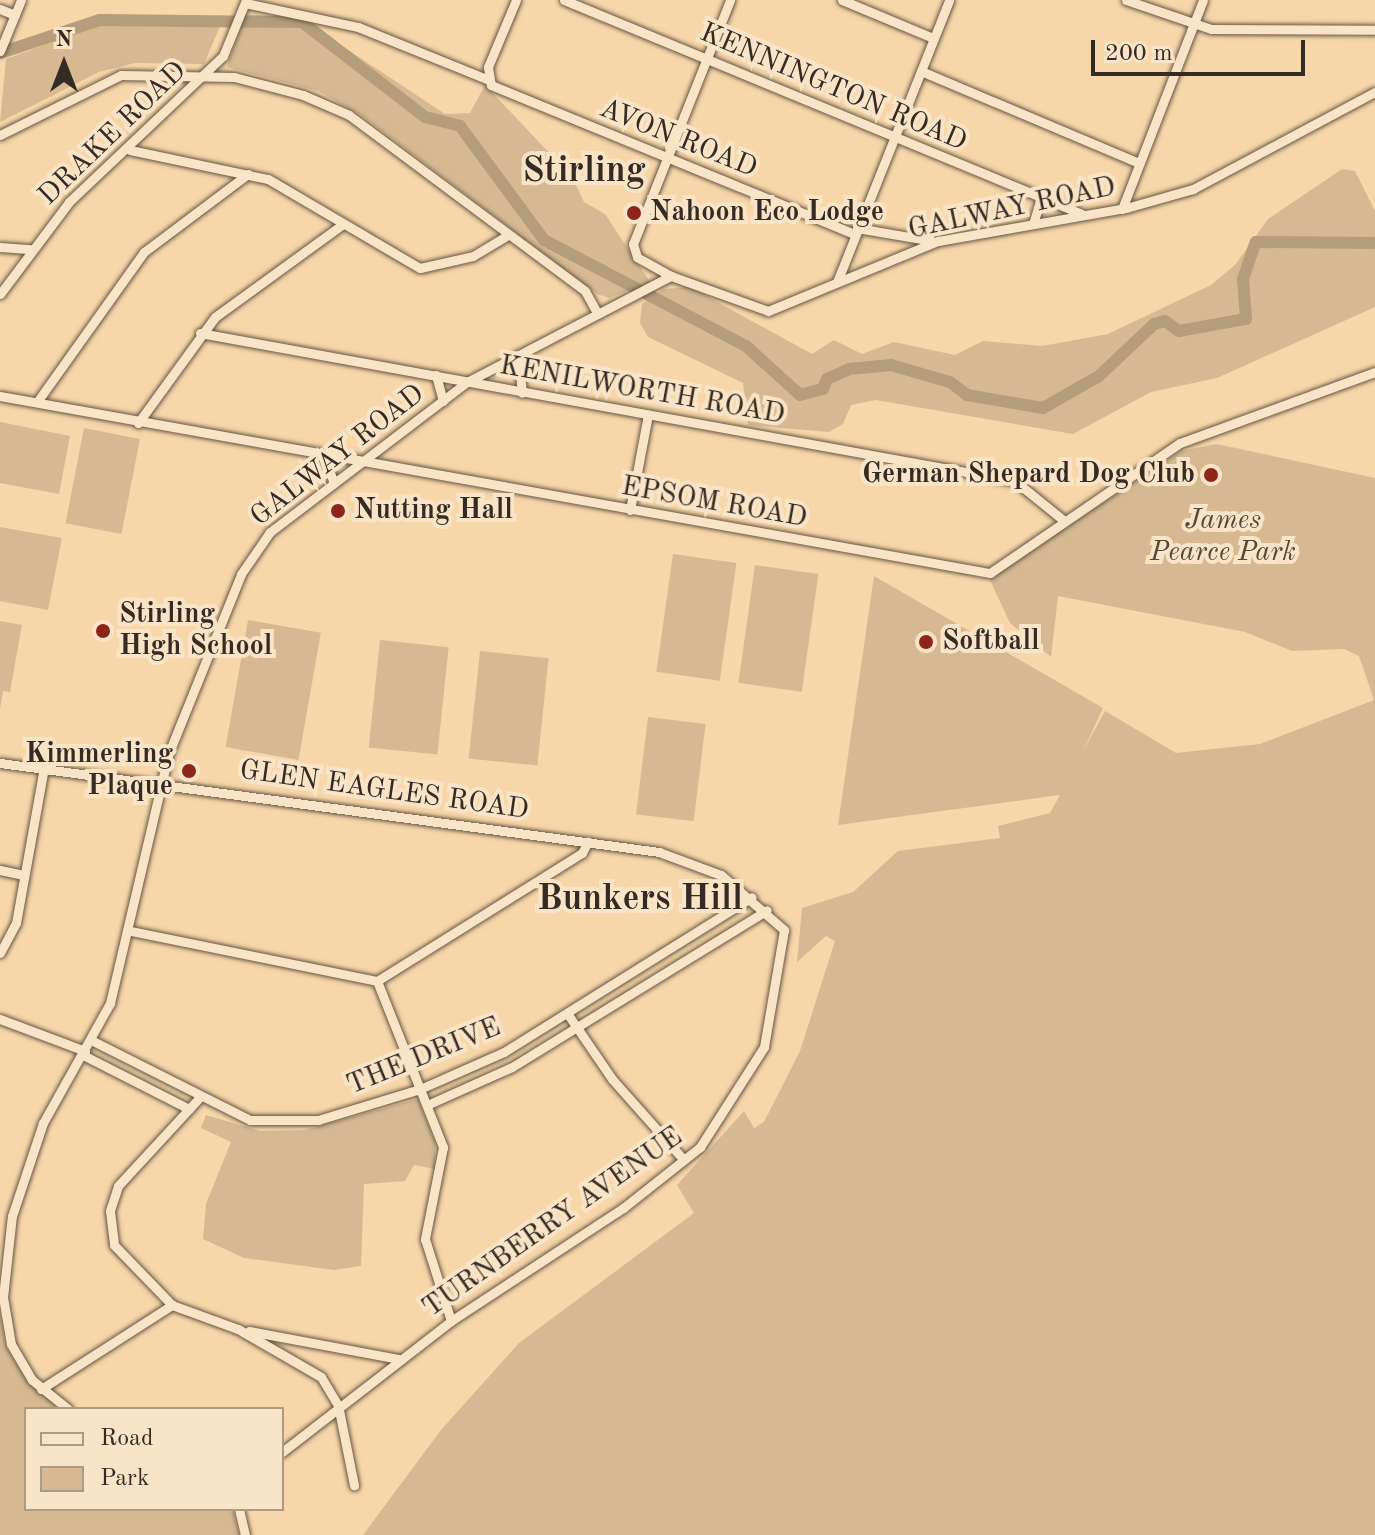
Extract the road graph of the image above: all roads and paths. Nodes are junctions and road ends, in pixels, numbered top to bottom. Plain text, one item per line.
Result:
1 (21, 0) edge
2 (516, 0) edge
3 (564, 0) edge
4 (730, 0) edge
5 (842, 0) edge
6 (949, 0) edge
7 (1126, 0) edge
8 (1203, 0) edge
9 (246, 2) edge
10 (0, 9) edge
11 (15, 15) junction
12 (1194, 26) junction
13 (1375, 30) edge
14 (933, 38) junction
15 (1, 48) edge
16 (705, 60) junction
17 (921, 71) junction
18 (488, 77) junction
19 (203, 78) junction
20 (1375, 92) edge
21 (0, 135) edge
22 (894, 137) junction
23 (130, 150) junction
24 (666, 159) junction
25 (1139, 163) junction
26 (248, 174) junction
27 (1041, 198) junction
28 (1122, 209) junction
29 (1086, 215) junction
30 (343, 224) junction
31 (1033, 224) junction
32 (856, 231) junction
33 (508, 235) junction
34 (938, 241) junction
35 (0, 247) edge
36 (31, 249) junction
37 (671, 276) junction
38 (837, 282) junction
39 (0, 294) edge
40 (598, 314) junction
41 (200, 333) junction
42 (518, 355) junction
43 (1375, 372) edge
44 (436, 375) junction
45 (467, 382) junction
46 (522, 393) junction
47 (0, 396) edge
48 (443, 401) junction
49 (37, 402) junction
50 (648, 415) junction
51 (138, 423) junction
52 (324, 457) junction
53 (362, 463) junction
54 (334, 483) junction
55 (630, 510) junction
56 (1063, 520) junction
57 (0, 763) edge
58 (43, 773) junction
59 (158, 789) junction
60 (588, 841) junction
61 (0, 870) edge
62 (23, 875) junction
63 (752, 897) junction
64 (767, 910) junction
65 (131, 931) junction
66 (0, 953) edge
67 (377, 981) junction
68 (567, 1013) junction
69 (0, 1019) edge
70 (577, 1028) junction
71 (91, 1040) junction
72 (84, 1053) junction
73 (420, 1089) junction
74 (200, 1097) junction
75 (427, 1105) junction
76 (189, 1109) junction
77 (684, 1160) junction
78 (172, 1305) junction
79 (451, 1321) junction
80 (238, 1329) junction
81 (399, 1359) junction
82 (41, 1389) junction
83 (338, 1405) junction
84 (65, 1407) edge
85 (284, 1450) edge
86 (354, 1485) dead end
87 (239, 1511) edge
88 (245, 1535) edge

1 - 11 street
2 - 18 street
3 - 16 street, KENNINGTON ROAD
4 - 16 street
5 - 14 street
6 - 14 street
7 - 12 street
8 - 12 street
9 - 18 street, AVON ROAD
9 - 19 street, DRAKE ROAD
10 - 11 street
11 - 15 street
12 - 13 street
12 - 25 street
14 - 17 street
16 - 22 street, KENNINGTON ROAD
16 - 24 street
17 - 22 street
17 - 25 street
18 - 24 street, AVON ROAD
19 - 21 street
19 - 23 street, DRAKE ROAD
19 - 33 street
20 - 28 street, GALWAY ROAD
22 - 27 street, KENNINGTON ROAD
22 - 32 street
23 - 26 street
23 - 36 street, DRAKE ROAD
24 - 32 street, AVON ROAD
24 - 37 street, GALWAY ROAD
25 - 28 street
26 - 30 street
26 - 49 street
27 - 29 street, KENNINGTON ROAD
27 - 31 street
28 - 29 street, GALWAY ROAD
29 - 31 street, GALWAY ROAD
30 - 33 street
30 - 41 street
31 - 34 street, GALWAY ROAD
32 - 34 street, AVON ROAD
32 - 38 street
33 - 40 street
34 - 38 street, GALWAY ROAD
35 - 36 street
36 - 39 street, DRAKE ROAD
37 - 38 street, GALWAY ROAD
37 - 40 street, GALWAY ROAD
40 - 42 street, GALWAY ROAD
41 - 44 street, KENILWORTH ROAD
41 - 51 street
42 - 45 street, GALWAY ROAD
42 - 46 street
43 - 56 street, EPSOM ROAD
44 - 45 street, KENILWORTH ROAD
44 - 48 street
45 - 46 street, KENILWORTH ROAD
45 - 48 street, GALWAY ROAD
46 - 50 street, KENILWORTH ROAD
47 - 49 street, EPSOM ROAD
48 - 53 street, GALWAY ROAD
49 - 51 street, EPSOM ROAD
50 - 55 street
50 - 56 street, KENILWORTH ROAD
51 - 52 street, EPSOM ROAD
52 - 53 street, EPSOM ROAD
52 - 54 street
53 - 54 street, GALWAY ROAD
53 - 55 street, EPSOM ROAD
54 - 59 street, GALWAY ROAD
55 - 56 street, EPSOM ROAD
57 - 58 street, GLEN EAGLES ROAD
58 - 59 street, GLEN EAGLES ROAD
58 - 62 street
59 - 60 street, GLEN EAGLES ROAD
59 - 65 street, GALWAY ROAD
60 - 63 street, GLEN EAGLES ROAD
60 - 67 street
61 - 62 street
62 - 66 street
63 - 64 street, TURNBERRY AVENUE
63 - 68 street, THE DRIVE
64 - 70 street, THE DRIVE
64 - 77 street, TURNBERRY AVENUE
65 - 67 street
65 - 71 street, GALWAY ROAD
67 - 73 street
68 - 70 street
68 - 73 street, THE DRIVE
69 - 72 street
70 - 75 street, THE DRIVE
70 - 77 street
71 - 72 street, GALWAY ROAD
71 - 74 street, THE DRIVE
72 - 76 street
72 - 82 street, GALWAY ROAD
73 - 74 street, THE DRIVE
73 - 75 street
74 - 76 street
75 - 79 street
76 - 78 street
77 - 79 street, TURNBERRY AVENUE
78 - 80 street
78 - 82 street
79 - 81 street, TURNBERRY AVENUE
80 - 81 street
80 - 83 street
81 - 83 street, TURNBERRY AVENUE
82 - 84 street, GALWAY ROAD
83 - 85 street, TURNBERRY AVENUE
83 - 86 street
87 - 88 street

